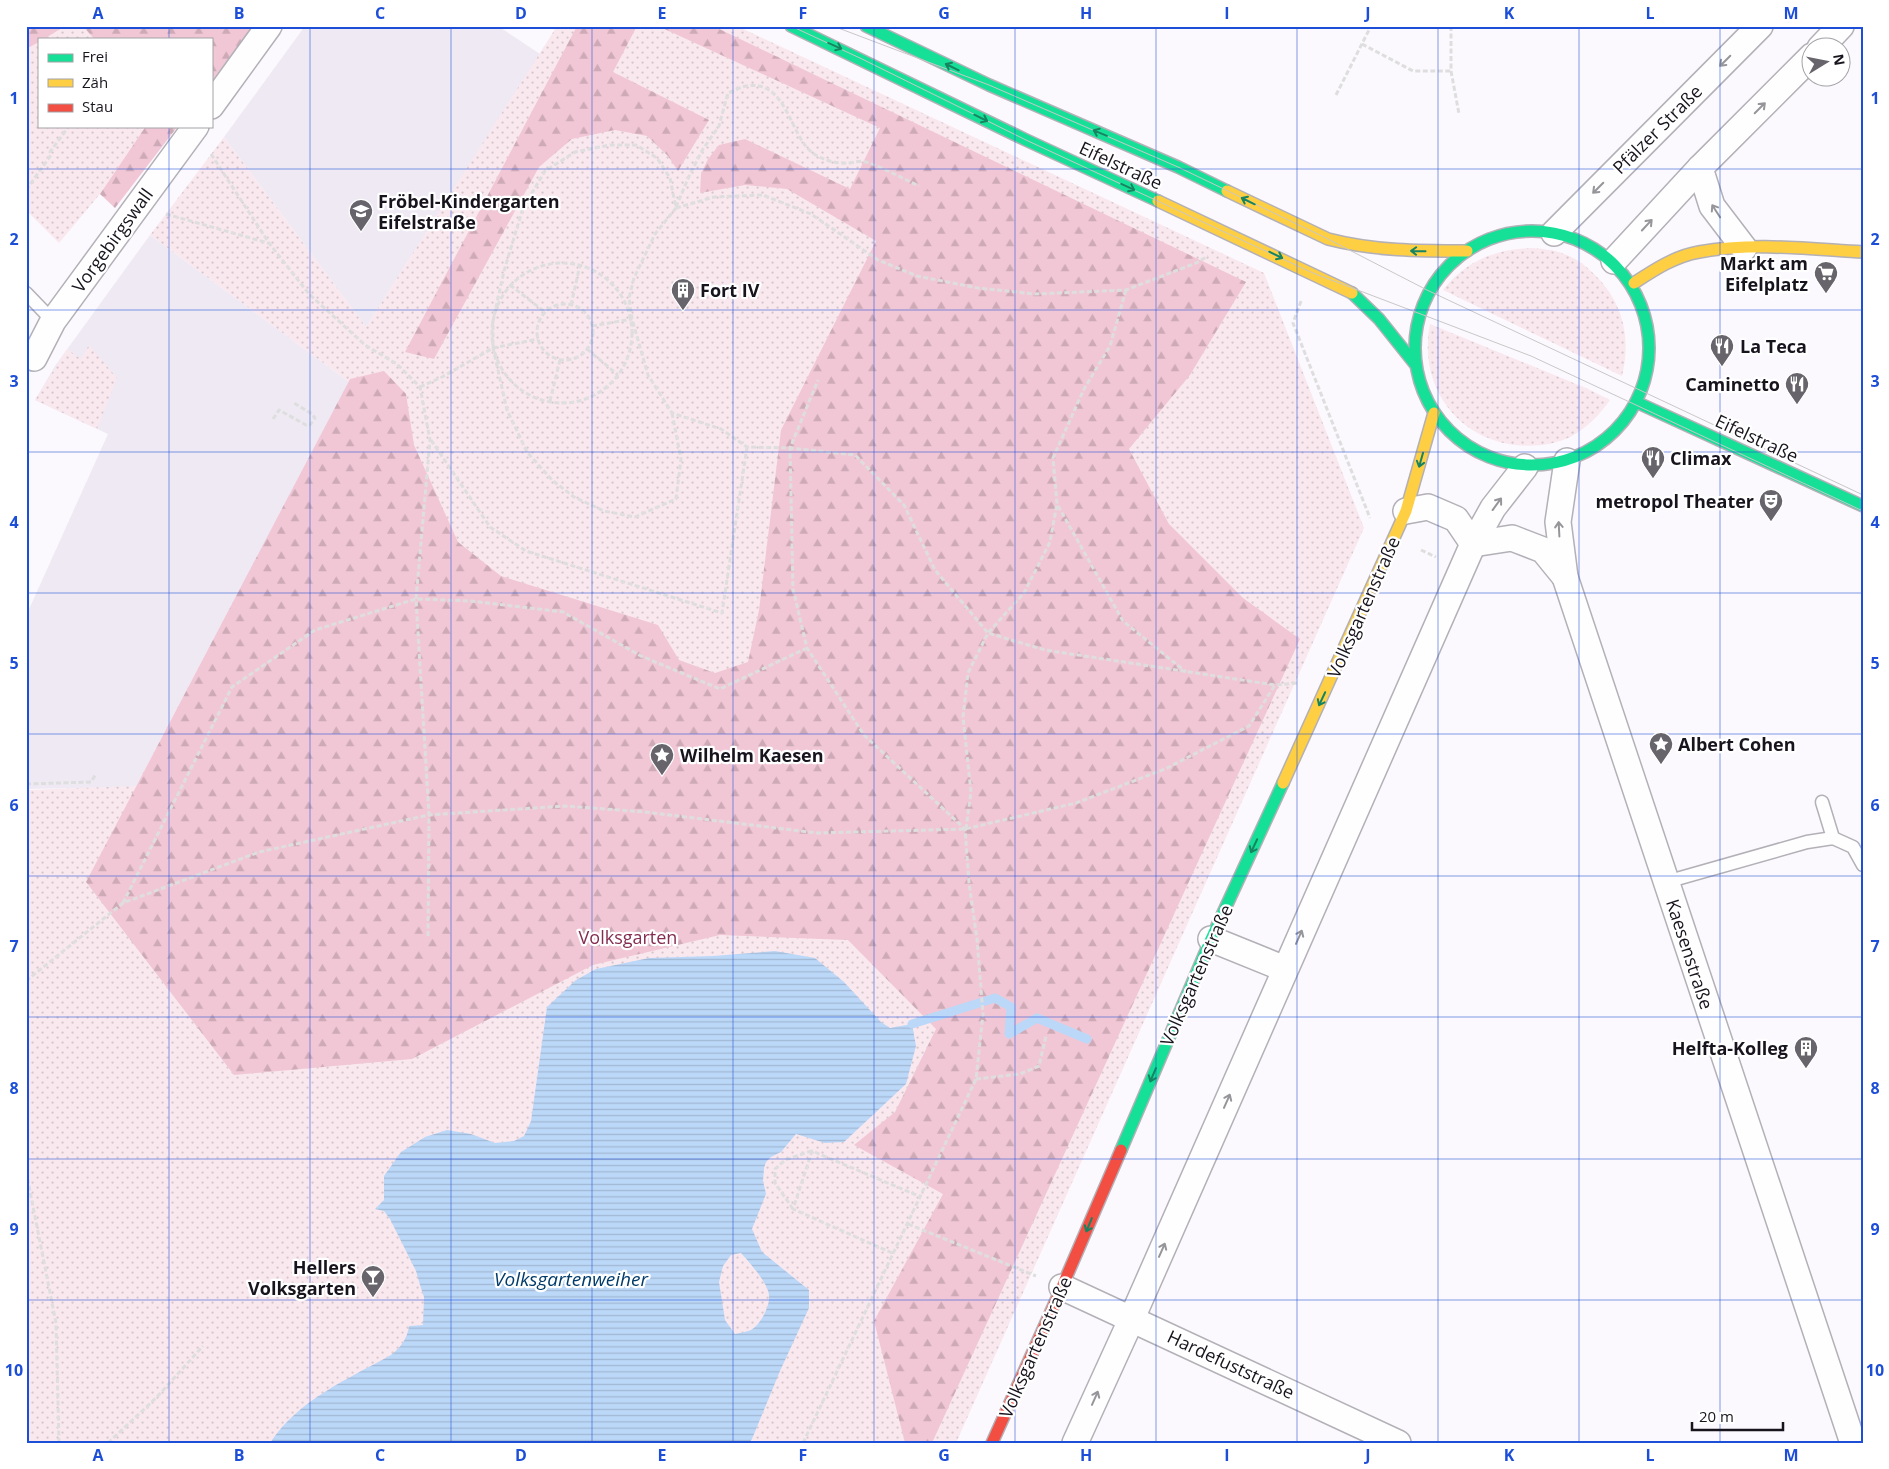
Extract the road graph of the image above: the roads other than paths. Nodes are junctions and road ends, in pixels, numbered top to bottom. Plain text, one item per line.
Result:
1 (269, 26) edge
2 (791, 26) edge
3 (866, 26) edge
4 (1760, 26) edge
5 (1841, 26) edge
6 (1830, 38) edge
7 (1802, 66) edge
8 (212, 105) edge
9 (195, 128) edge
10 (1700, 168) junction
11 (1554, 233) junction
12 (1744, 248) junction
13 (1467, 251) junction
14 (1863, 252) edge
15 (1614, 261) junction
16 (1634, 283) junction
17 (26, 293) edge
18 (52, 321) junction
19 (34, 358) dead end
20 (1415, 364) junction
21 (1636, 402) junction
22 (1434, 413) junction
23 (1567, 461) junction
24 (1525, 467) junction
25 (1863, 506) edge
26 (1406, 511) junction
27 (1472, 544) junction
28 (1565, 577) junction
29 (1822, 802) dead end
30 (1833, 838) junction
31 (1863, 866) edge
32 (1666, 882) junction
33 (1211, 938) junction
34 (1285, 969) junction
35 (1062, 1287) junction
36 (1132, 1318) junction
37 (992, 1443) edge
38 (1075, 1443) edge
39 (1398, 1443) edge
40 (1853, 1443) edge

1 - 8 street
2 -> 20 street, Eifelstraße
13 -> 3 street, Eifelstraße
4 -> 11 street, Pfälzer Straße
5 - 6 street
10 -> 7 street
9 - 18 street, Vorgebirgswall
12 -> 10 street
15 -> 10 street
11 - 13 street
11 - 15 street
12 - 14 street
12 - 16 street
13 - 20 street
15 - 16 street
16 - 21 street
17 - 18 lane
18 - 19 street, Vorgebirgswall
20 - 22 street
21 - 23 street
21 - 25 street, Eifelstraße
22 - 24 street
22 -> 26 street, Volksgartenstraße
23 - 24 street
28 -> 23 street, Kaesenstraße
27 -> 24 street
26 - 27 street
26 -> 33 street, Volksgartenstraße
27 - 28 street
34 -> 27 street
28 - 32 street, Kaesenstraße
29 - 30 lane
30 - 31 lane
30 - 32 lane
32 - 40 street, Kaesenstraße
33 - 34 street
33 -> 35 street, Volksgartenstraße
36 -> 34 street
35 - 36 street, Hardefuststraße
35 - 37 street, Volksgartenstraße
38 -> 36 street
36 - 39 street, Hardefuststraße

